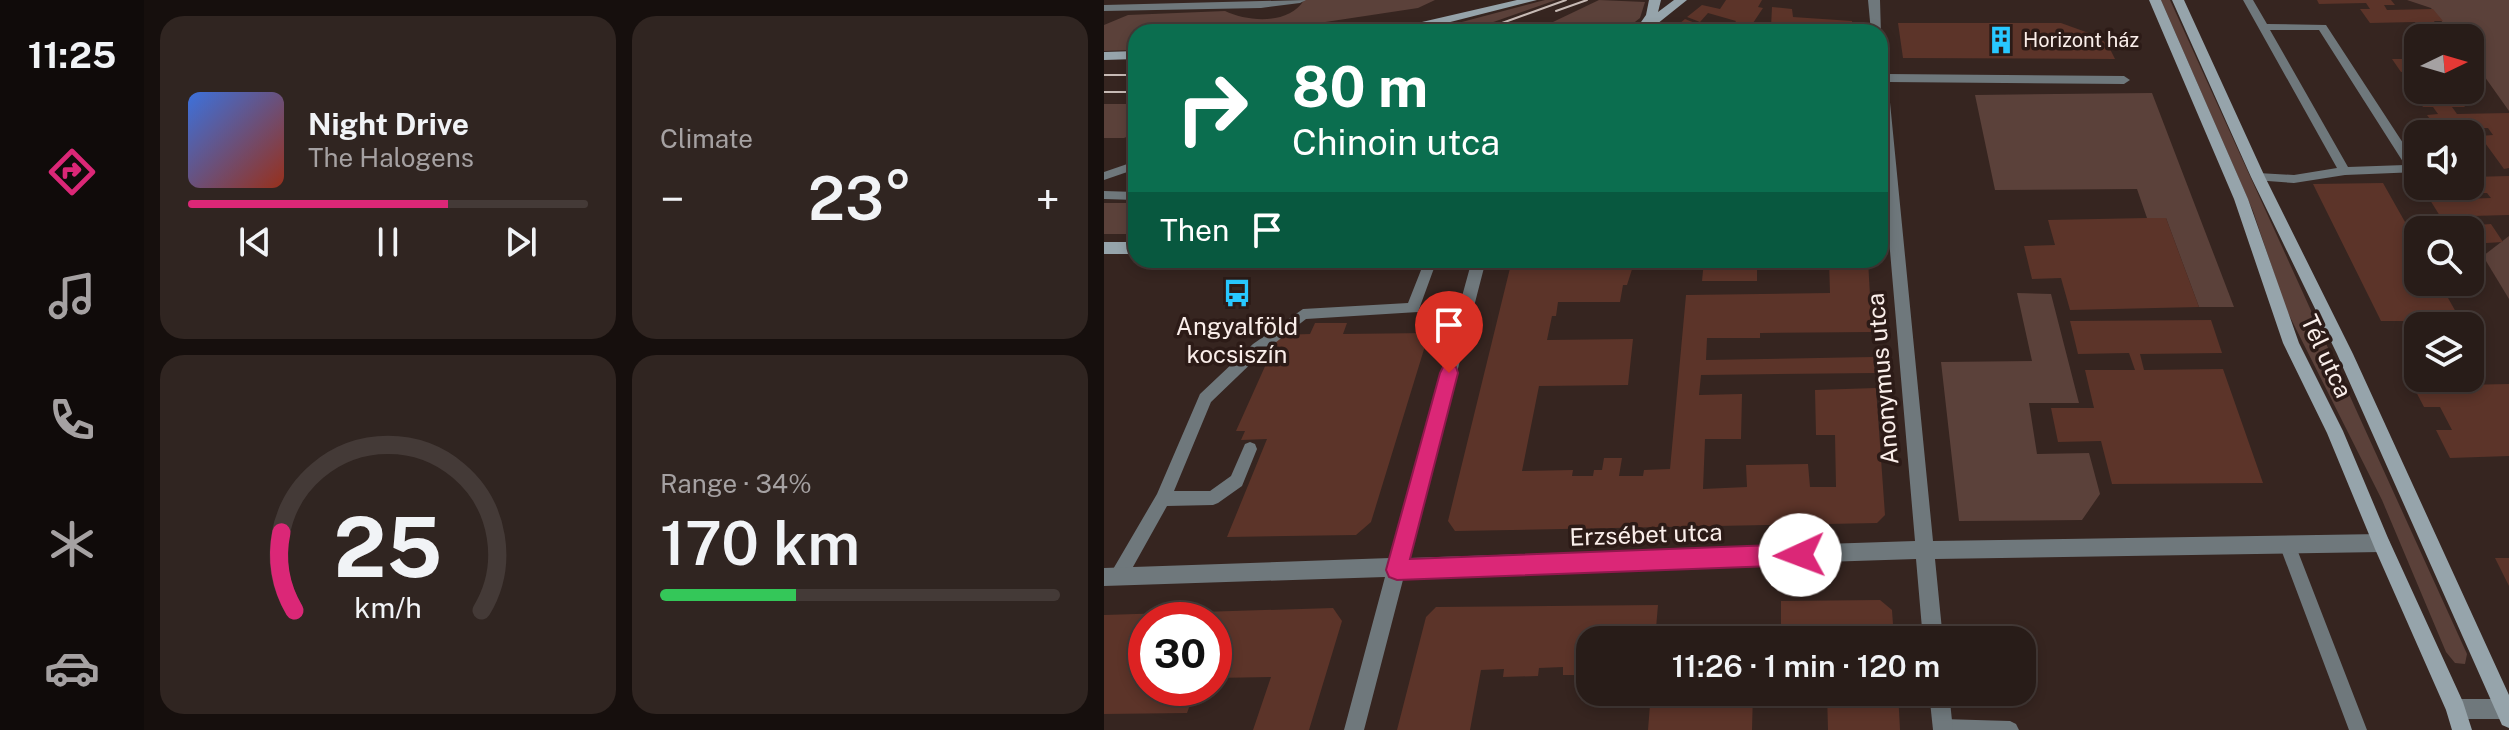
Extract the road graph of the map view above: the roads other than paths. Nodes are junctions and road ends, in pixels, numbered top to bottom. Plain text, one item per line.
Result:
1 (1300, 0) edge
2 (1531, 0) edge
3 (1655, 0) edge
4 (1681, 0) edge
5 (1874, 0) edge
6 (2155, 0) edge
7 (2178, 0) edge
8 (2248, 0) edge
9 (1104, 8) edge
10 (1430, 24) edge
11 (1645, 24) edge
12 (1650, 24) edge
13 (1876, 24) edge
14 (2262, 27) junction
15 (1128, 55) edge
16 (1104, 56) edge
17 (1888, 74) edge
18 (2124, 80) dead end
19 (1888, 161) edge
20 (1128, 168) edge
21 (2345, 171) junction
22 (1104, 176) edge
23 (2258, 177) junction
24 (1104, 195) edge
25 (1128, 196) edge
26 (1104, 248) edge
27 (1128, 248) edge
28 (1428, 268) edge
29 (1477, 268) edge
30 (1250, 449) dead end
31 (1163, 499) junction
32 (2381, 543) junction
33 (2287, 544) junction
34 (1924, 550) junction
35 (1397, 570) junction
36 (1111, 577) edge
37 (1932, 626) edge
38 (1940, 706) edge
39 (2456, 709) junction
40 (2508, 712) edge
41 (1942, 729) edge
42 (1354, 730) edge
43 (2010, 730) edge
44 (2358, 730) edge
45 (2462, 730) edge

1 - 9 street
2 - 10 street
3 - 11 street
4 - 12 street
5 - 13 street
6 - 32 street, Tél utca
7 - 23 street, Tél utca
8 - 14 lane
14 - 21 lane
14 - 21 lane
15 - 16 street
17 - 18 street
19 - 34 street, Anonymus utca
20 - 22 lane
21 - 23 lane
23 - 40 street, Tél utca
24 - 25 lane
26 - 27 street
28 - 31 lane
29 - 35 street
30 - 31 lane
31 - 36 lane
32 - 33 street, Erzsébet utca
32 - 39 street, Tél utca
33 - 34 street, Erzsébet utca
33 - 44 lane
34 - 35 street, Erzsébet utca
34 - 37 street, Anonymus utca
35 - 36 street, Erzsébet utca
35 - 42 street
38 - 41 street
39 - 40 street
39 - 45 street, Tél utca
41 - 43 lane

